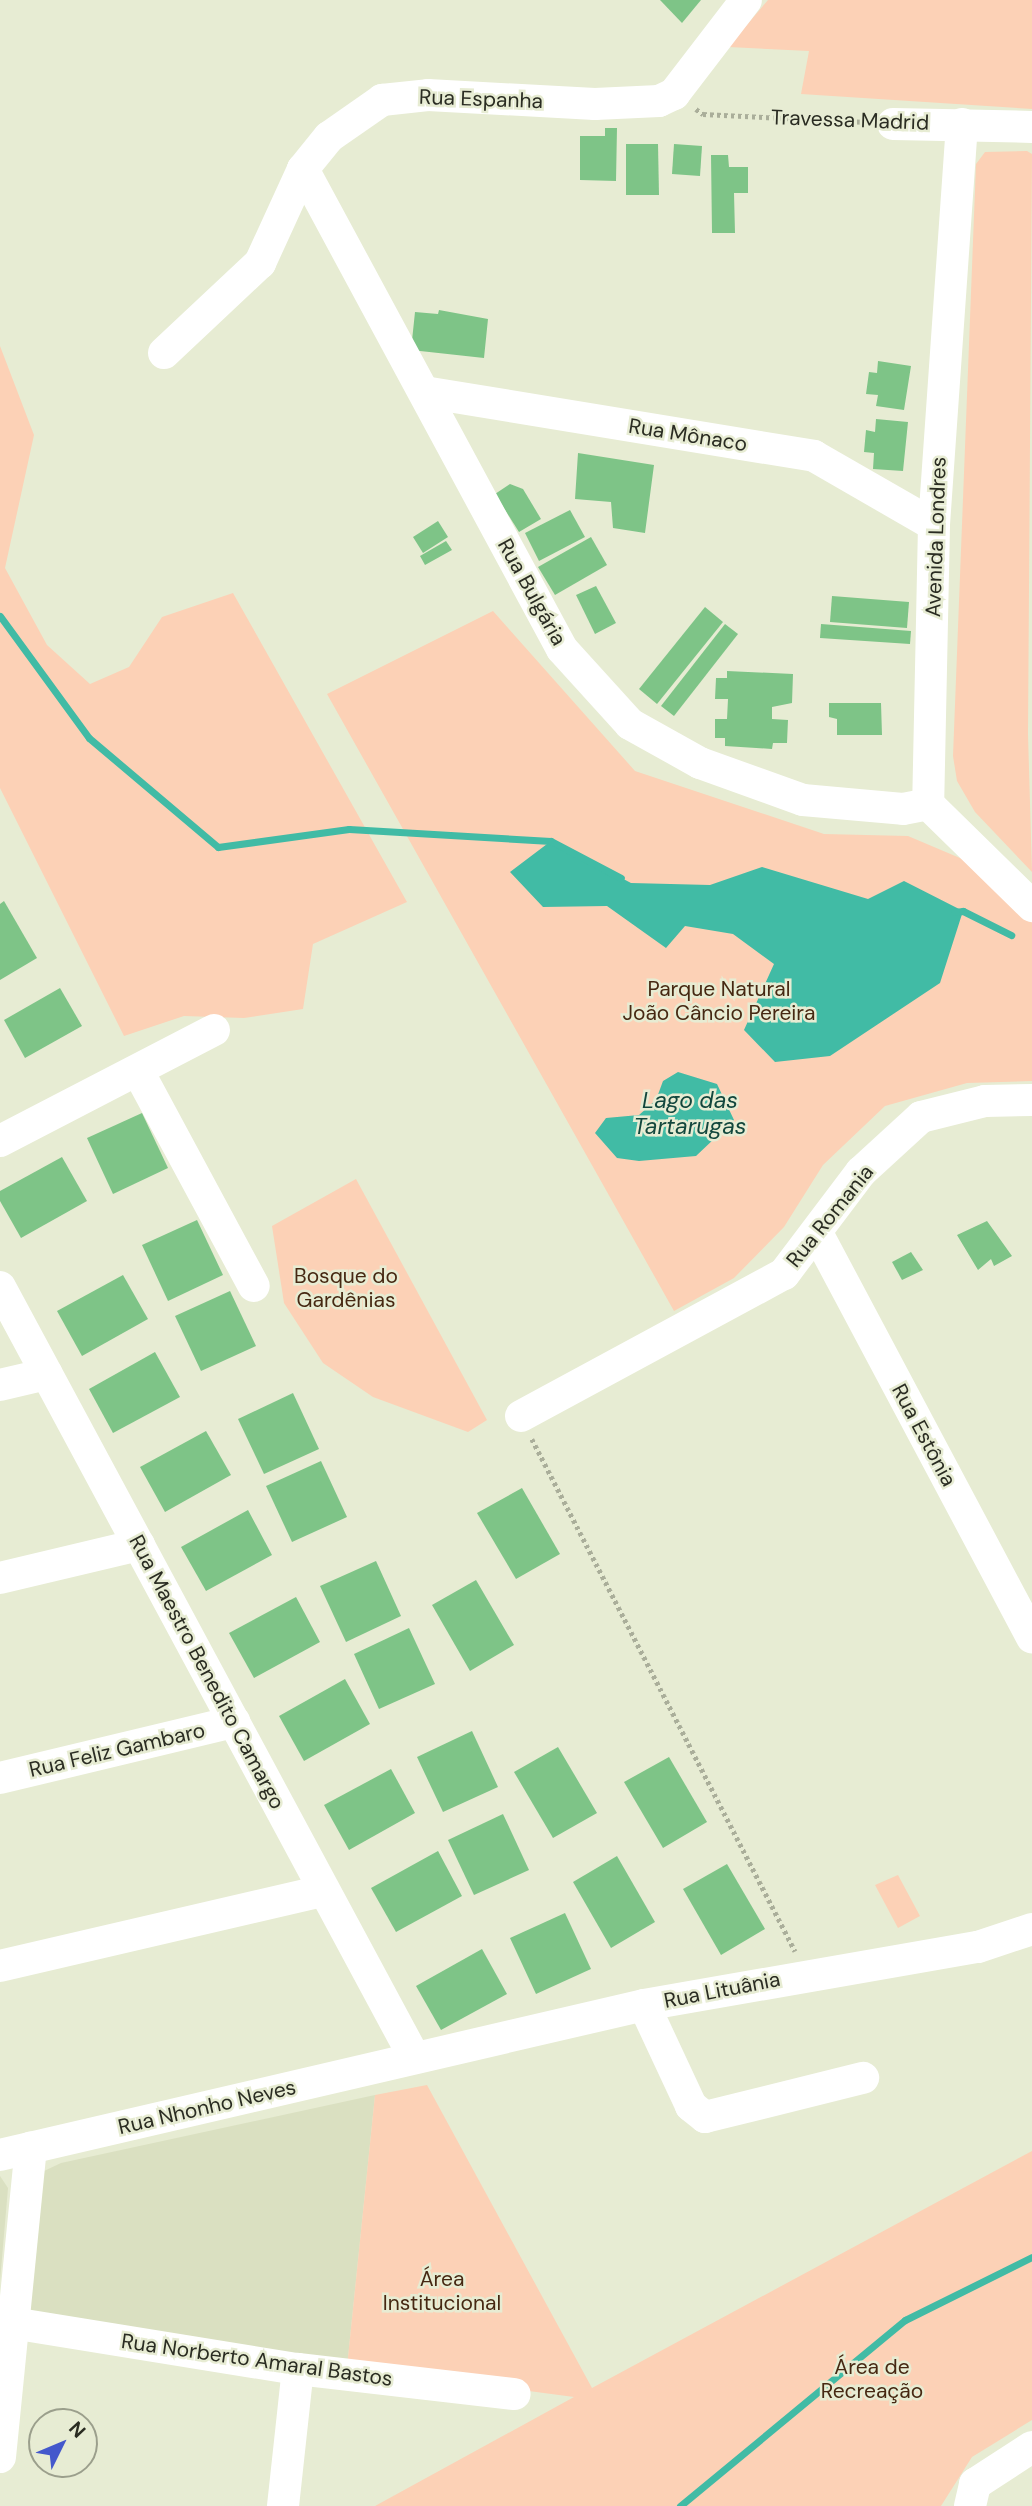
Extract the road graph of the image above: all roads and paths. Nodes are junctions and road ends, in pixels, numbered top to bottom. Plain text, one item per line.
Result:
1 (746, 0) edge
2 (674, 94) junction
3 (893, 124) joint
4 (962, 124) junction
5 (1032, 127) edge
6 (303, 169) junction
7 (164, 353) dead end
8 (424, 392) junction
9 (934, 525) junction
10 (928, 804) junction
11 (1032, 906) edge
12 (214, 1030) dead end
13 (138, 1072) junction
14 (1032, 1100) edge
15 (0, 1141) edge
16 (817, 1233) junction
17 (254, 1286) dead end
18 (0, 1287) edge
19 (47, 1374) junction
20 (0, 1385) edge
21 (521, 1416) joint
22 (139, 1545) junction
23 (0, 1578) edge
24 (1032, 1637) edge
25 (234, 1722) junction
26 (0, 1778) edge
27 (322, 1891) junction
28 (1032, 1929) edge
29 (0, 1966) edge
30 (806, 1973) junction
31 (645, 2005) junction
32 (414, 2057) junction
33 (863, 2078) dead end
34 (31, 2148) junction
35 (0, 2155) edge
36 (8, 2322) edge
37 (298, 2369) junction
38 (515, 2394) dead end
39 (1032, 2447) edge
40 (0, 2457) edge
41 (283, 2506) edge
42 (970, 2506) edge

1 - 2 street
2 - 3 path, Travessa Madrid
2 - 6 street, Rua Espanha
3 - 4 street, Travessa Madrid
4 - 5 street, Travessa Madrid
4 - 9 street, Avenida Londres
6 - 7 street, Rua Espanha
6 - 8 street, Rua Bulgária
8 - 9 street, Rua Mônaco
8 - 10 street, Rua Bulgária
9 - 10 street, Avenida Londres
10 - 11 street
12 - 13 street
13 - 15 street
13 - 17 street
14 - 16 street, Rua Romania
16 - 21 street, Rua Romania
16 - 24 street, Rua Estônia
18 - 19 street, Rua Maestro Benedito Camargo
19 - 20 street
19 - 22 street, Rua Maestro Benedito Camargo
21 - 30 path
22 - 23 street
22 - 25 street, Rua Maestro Benedito Camargo
25 - 26 street, Rua Feliz Gambaro
25 - 27 street, Rua Maestro Benedito Camargo
27 - 29 street
27 - 32 street, Rua Maestro Benedito Camargo
28 - 30 street, Rua Lituânia
30 - 31 street, Rua Lituânia
31 - 32 street, Rua Lituânia
31 - 33 street
32 - 34 street, Rua Nhonho Neves
34 - 35 street, Rua Nhonho Neves
34 - 36 street
36 - 37 street, Rua Norberto Amaral Bastos
36 - 40 street
37 - 38 street, Rua Norberto Amaral Bastos
37 - 41 street
39 - 42 street

